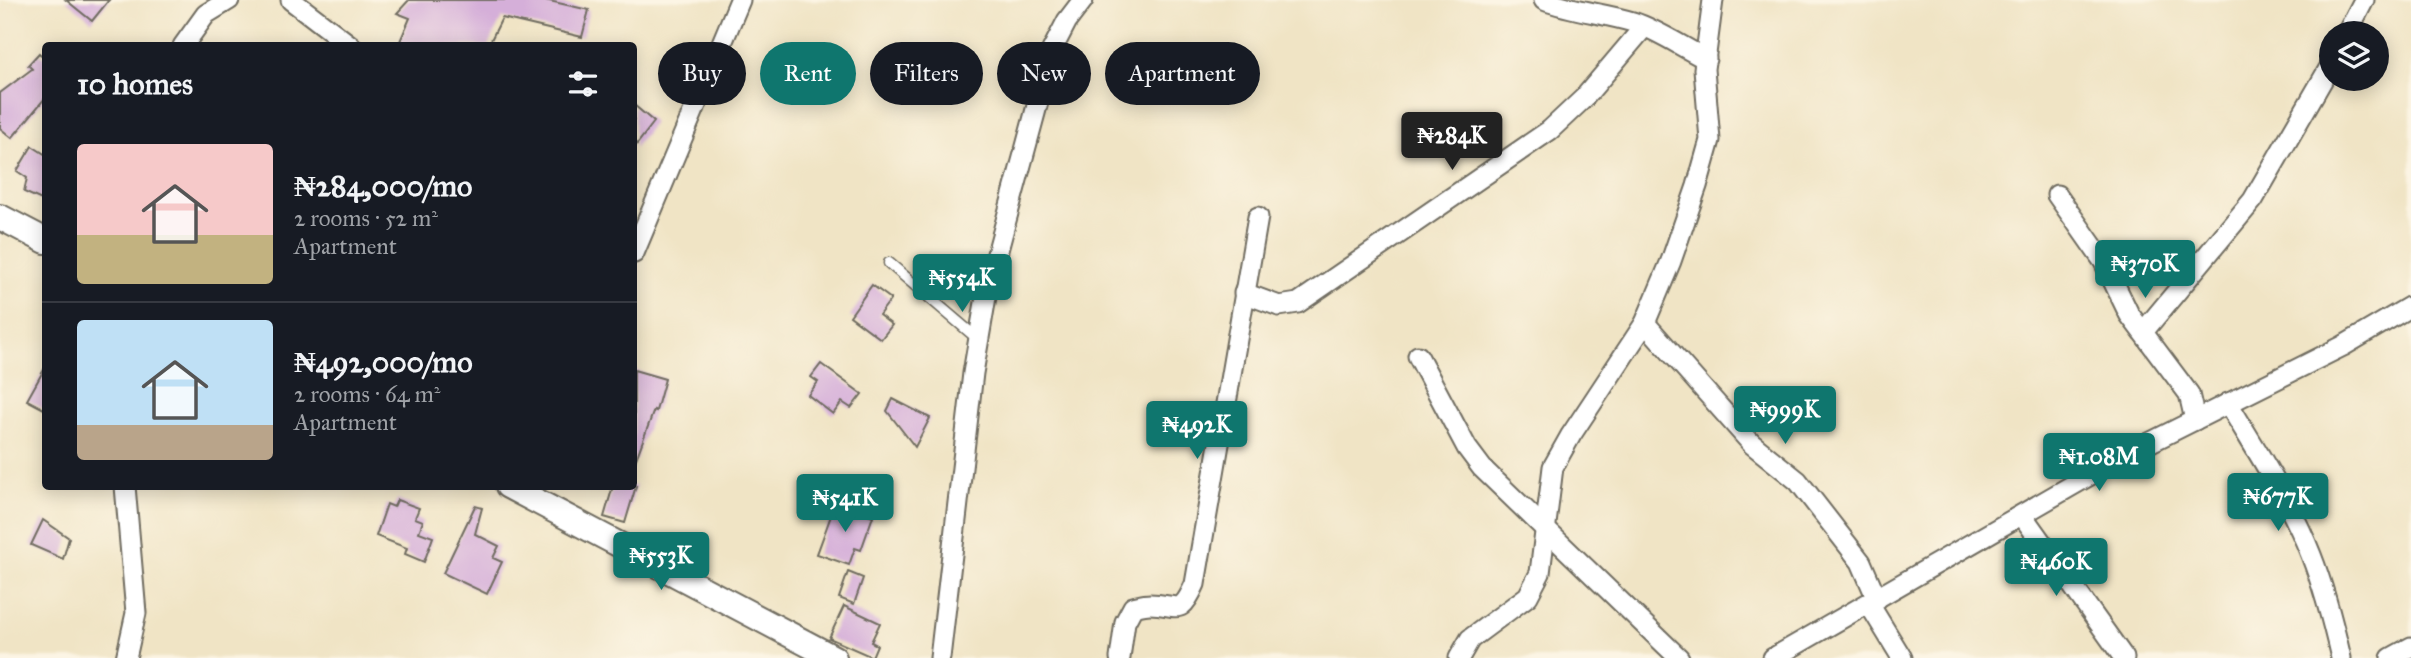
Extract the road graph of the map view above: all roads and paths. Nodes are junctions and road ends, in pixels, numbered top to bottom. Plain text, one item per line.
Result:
1 (229, 0) edge
2 (291, 0) edge
3 (740, 0) edge
4 (1083, 0) edge
5 (1544, 0) edge
6 (1713, 0) edge
7 (2364, 0) edge
8 (204, 7) edge
9 (2353, 21) edge
10 (1644, 27) junction
11 (185, 42) edge
12 (346, 42) edge
13 (1706, 58) junction
14 (2319, 86) edge
15 (2057, 195) dead end
16 (0, 217) edge
17 (1258, 217) dead end
18 (42, 239) edge
19 (637, 246) edge
20 (889, 263) dead end
21 (1244, 293) junction
22 (2411, 306) edge
23 (1645, 323) junction
24 (2143, 332) junction
25 (979, 339) junction
26 (1418, 356) dead end
27 (2228, 403) junction
28 (2195, 420) junction
29 (125, 490) edge
30 (533, 492) edge
31 (2022, 515) junction
32 (1545, 528) junction
33 (1873, 601) junction
34 (2411, 647) edge
35 (126, 658) edge
36 (834, 658) edge
37 (940, 658) edge
38 (1120, 658) edge
39 (1459, 658) edge
40 (1679, 658) edge
41 (1773, 658) edge
42 (1902, 658) edge
43 (2124, 658) edge
44 (2342, 658) edge
45 (2391, 658) edge

1 - 8 street
2 - 12 street
3 - 19 street
4 - 25 street
5 - 10 street
6 - 13 street
7 - 9 street
8 - 11 street
10 - 13 street
10 - 21 street
13 - 23 street
14 - 24 street
15 - 24 street
16 - 18 street
17 - 21 street
20 - 25 lane
21 - 38 street
22 - 27 street
23 - 32 street
23 - 33 street
24 - 28 street
25 - 37 street
26 - 32 street
27 - 28 street
27 - 44 street
28 - 31 street
29 - 35 street
30 - 36 street
31 - 33 street
31 - 43 street
32 - 39 street
32 - 40 street
33 - 41 street
33 - 42 street
34 - 45 street

